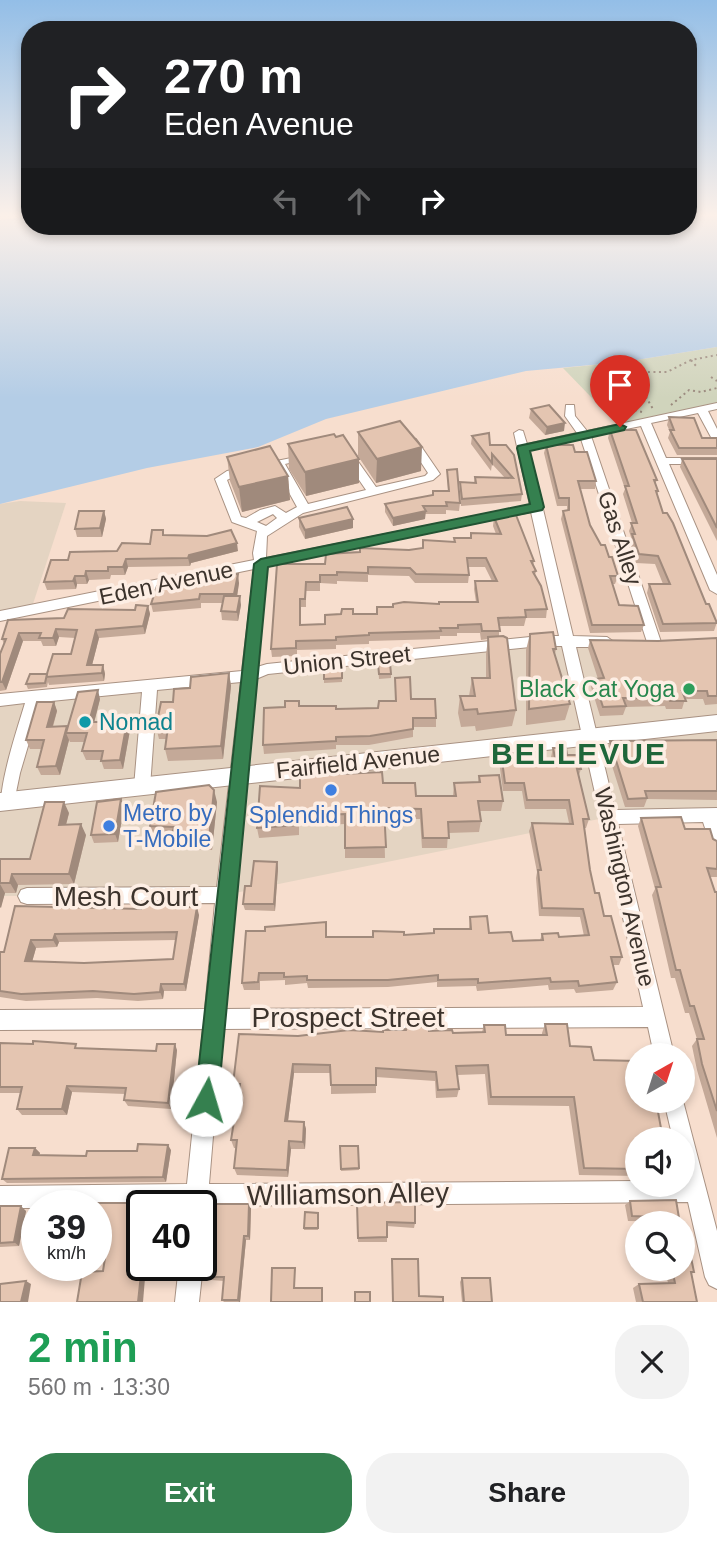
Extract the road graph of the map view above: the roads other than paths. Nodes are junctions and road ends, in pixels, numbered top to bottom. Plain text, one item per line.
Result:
1 (717, 406) edge
2 (570, 407) dead end
3 (702, 410) junction
4 (645, 422) junction
5 (519, 433) dead end
6 (584, 435) junction
7 (399, 437) edge
8 (717, 439) edge
9 (523, 448) junction
10 (330, 451) edge
11 (317, 454) edge
12 (662, 461) junction
13 (717, 461) edge
14 (277, 462) junction
15 (373, 491) junction
16 (537, 507) junction
17 (304, 508) junction
18 (284, 518) junction
19 (245, 524) junction
20 (265, 530) junction
21 (261, 564) junction
22 (717, 590) edge
23 (0, 617) edge
24 (569, 642) junction
25 (618, 642) edge
26 (654, 642) edge
27 (249, 676) junction
28 (150, 684) junction
29 (35, 696) junction
30 (0, 700) edge
31 (717, 723) edge
32 (591, 737) junction
33 (238, 776) junction
34 (142, 787) junction
35 (3, 802) edge
36 (713, 816) edge
37 (609, 817) junction
38 (717, 841) edge
39 (225, 895) junction
40 (27, 896) dead end
41 (215, 1017) junction
42 (654, 1017) junction
43 (0, 1020) edge
44 (661, 1043) edge
45 (677, 1113) edge
46 (197, 1190) edge
47 (696, 1191) junction
48 (0, 1197) edge
49 (126, 1200) edge
50 (217, 1201) edge
51 (717, 1277) edge
52 (189, 1281) edge
53 (187, 1302) edge

1 - 3 street
2 - 6 street, Gas Alley
3 - 4 street
3 - 8 street
4 - 6 street
4 - 12 street
5 - 9 street, Washington Avenue
6 - 9 street
6 - 26 street, Gas Alley
7 - 15 street
9 - 16 street, Washington Avenue
10 - 15 street
11 - 14 street
12 - 13 street
12 - 22 street
14 - 17 street
14 - 19 street
15 - 17 street
16 - 21 street, Eden Avenue
16 - 24 street, Washington Avenue
17 - 18 street
18 - 19 street
18 - 20 street
19 - 20 street
20 - 21 street
21 - 23 street, Eden Avenue
21 - 27 street
24 - 25 street, Union Street
24 - 27 street, Union Street
24 - 32 street, Washington Avenue
27 - 28 street, Union Street
27 - 33 street
28 - 29 street, Union Street
28 - 34 street
29 - 30 street, Union Street
29 - 35 street
31 - 32 main road, Fairfield Avenue
32 - 33 main road, Fairfield Avenue
32 - 37 street, Washington Avenue
33 - 34 main road, Fairfield Avenue
33 - 39 street
34 - 35 main road, Fairfield Avenue
36 - 37 street
36 - 38 street
37 - 42 street, Washington Avenue
39 - 40 street, Mesh Court
39 - 41 street
41 - 42 street, Prospect Street
41 - 43 street, Prospect Street
41 - 46 street
42 - 44 street, Washington Avenue
45 - 47 street
47 - 50 street, Williamson Alley
47 - 51 street
48 - 49 street, Williamson Alley
52 - 53 street

